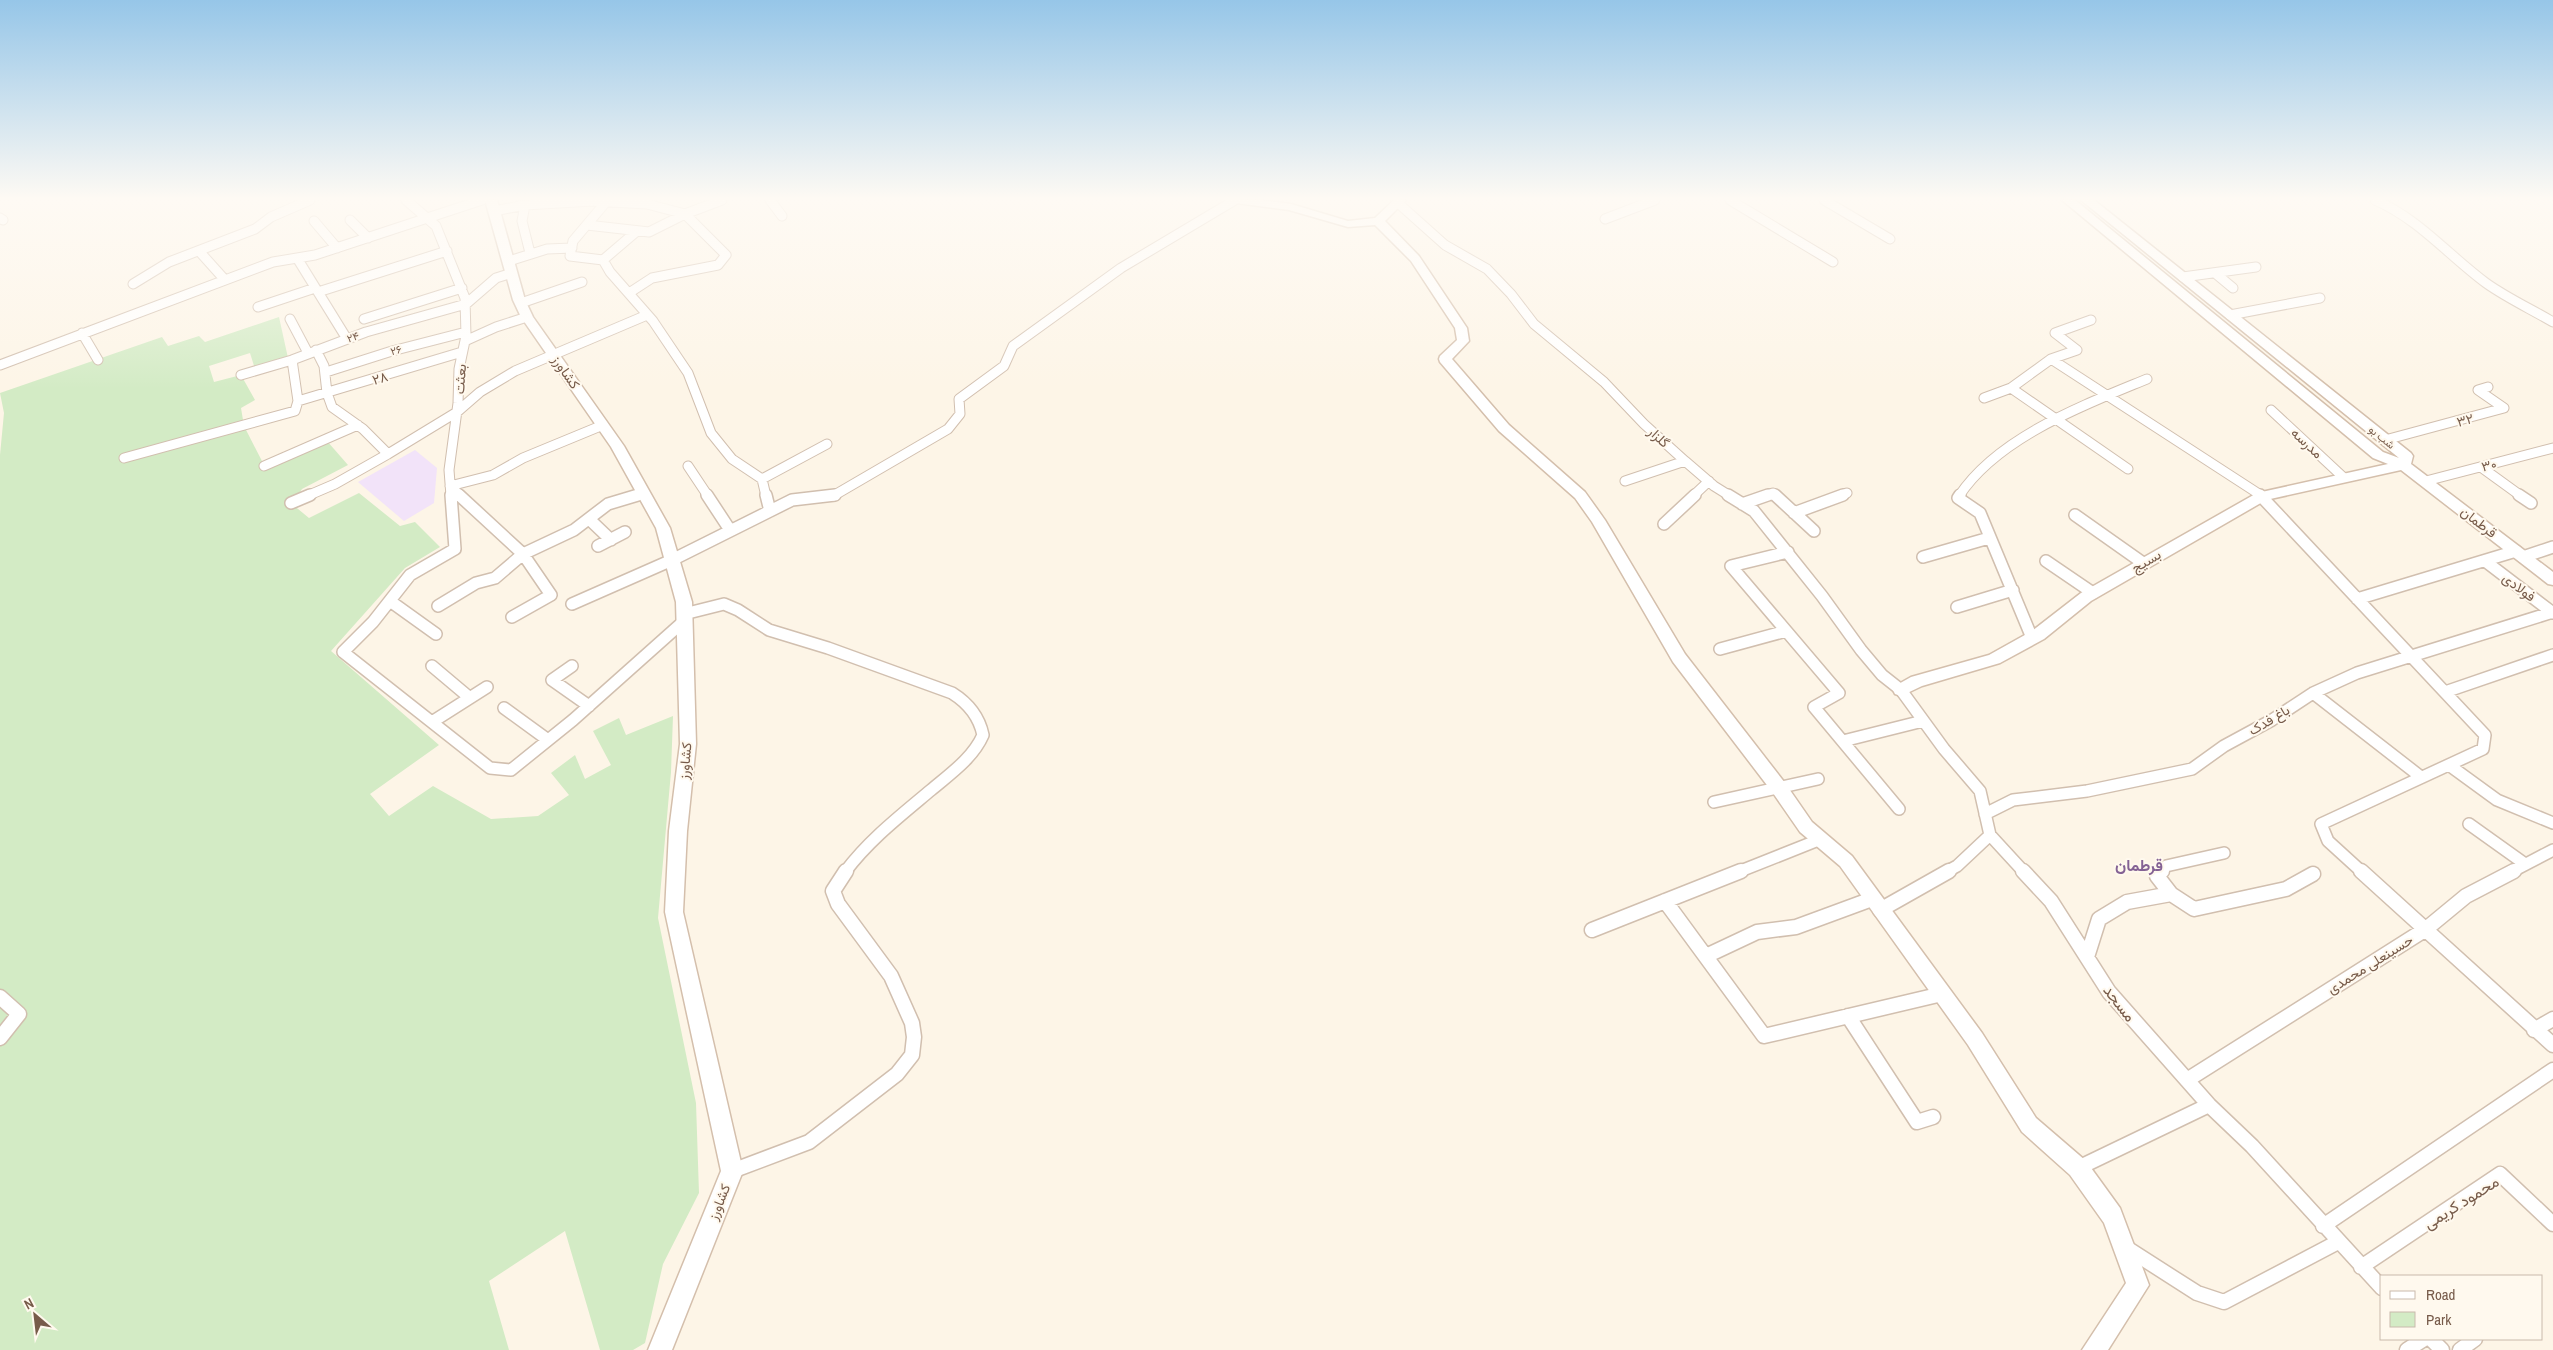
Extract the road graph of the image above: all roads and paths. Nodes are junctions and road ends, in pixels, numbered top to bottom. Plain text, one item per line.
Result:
1 (167, 263) edge
2 (210, 263) edge
3 (270, 263) edge
4 (300, 263) edge
5 (407, 263) edge
6 (452, 263) edge
7 (509, 263) edge
8 (516, 263) edge
9 (605, 263) edge
10 (720, 263) edge
11 (1129, 263) edge
12 (1418, 263) edge
13 (1477, 263) edge
14 (2145, 263) edge
15 (2166, 263) edge
16 (2463, 263) edge
17 (510, 267) junction
18 (2256, 267) dead end
19 (2215, 273) junction
20 (2183, 277) junction
21 (225, 280) junction
22 (582, 282) dead end
23 (133, 284) dead end
24 (462, 288) junction
25 (2233, 288) dead end
26 (316, 290) junction
27 (628, 293) junction
28 (2320, 298) dead end
29 (466, 304) junction
30 (258, 307) dead end
31 (524, 310) junction
32 (647, 315) junction
33 (2230, 315) junction
34 (290, 319) dead end
35 (364, 320) dead end
36 (2091, 320) dead end
37 (2553, 322) edge
38 (82, 333) junction
39 (466, 336) junction
40 (347, 338) junction
41 (312, 352) junction
42 (462, 352) junction
43 (554, 354) junction
44 (2051, 358) junction
45 (98, 360) dead end
46 (292, 360) junction
47 (0, 365) edge
48 (326, 372) junction
49 (242, 375) dead end
50 (2147, 379) dead end
51 (2488, 387) dead end
52 (2011, 388) junction
53 (325, 394) junction
54 (2107, 395) junction
55 (1984, 398) dead end
56 (298, 401) junction
57 (2271, 410) dead end
58 (457, 412) junction
59 (2057, 420) junction
60 (358, 424) junction
61 (603, 425) junction
62 (2385, 440) junction
63 (827, 444) dead end
64 (2553, 448) edge
65 (388, 454) junction
66 (124, 458) dead end
67 (1685, 461) junction
68 (2404, 465) junction
69 (264, 466) dead end
70 (688, 466) dead end
71 (2481, 467) junction
72 (2128, 469) dead end
73 (2343, 477) junction
74 (762, 479) junction
75 (1625, 481) dead end
76 (1709, 481) junction
77 (2426, 481) junction
78 (450, 486) junction
79 (643, 492) junction
80 (1847, 493) dead end
81 (2262, 496) junction
82 (292, 503) dead end
83 (2531, 503) dead end
84 (1742, 504) junction
85 (770, 511) junction
86 (1794, 512) junction
87 (2075, 515) dead end
88 (589, 519) junction
89 (1664, 524) dead end
90 (730, 530) junction
91 (1814, 531) dead end
92 (625, 532) dead end
93 (1989, 538) junction
94 (611, 540) junction
95 (598, 546) dead end
96 (2553, 547) edge
97 (1788, 552) junction
98 (523, 554) junction
99 (2520, 554) junction
100 (1923, 557) dead end
101 (672, 560) junction
102 (2046, 561) dead end
103 (2485, 561) junction
104 (2143, 563) junction
105 (2553, 580) edge
106 (2012, 590) junction
107 (2093, 593) junction
108 (2357, 599) junction
109 (390, 600) junction
110 (572, 604) dead end
111 (438, 606) dead end
112 (1957, 607) dead end
113 (2553, 613) edge
114 (512, 617) dead end
115 (684, 617) junction
116 (1786, 631) junction
117 (436, 634) dead end
118 (2032, 638) junction
119 (1720, 650) dead end
120 (2411, 655) junction
121 (2553, 655) edge
122 (432, 666) dead end
123 (572, 666) dead end
124 (487, 687) dead end
125 (1901, 690) junction
126 (2445, 692) junction
127 (2312, 693) junction
128 (470, 698) junction
129 (589, 706) junction
130 (504, 708) dead end
131 (1923, 721) junction
132 (432, 722) junction
133 (548, 740) junction
134 (1843, 741) junction
135 (2450, 764) junction
136 (2421, 777) junction
137 (1818, 779) dead end
138 (1779, 788) junction
139 (1714, 802) dead end
140 (1899, 810) dead end
141 (1985, 814) junction
142 (2553, 823) edge
143 (2470, 824) dead end
144 (1990, 835) junction
145 (1821, 839) junction
146 (2553, 850) edge
147 (2224, 853) dead end
148 (2525, 864) junction
149 (2313, 874) dead end
150 (2171, 894) junction
151 (1665, 901) junction
152 (1876, 904) junction
153 (2426, 929) junction
154 (1592, 930) dead end
155 (1706, 956) junction
156 (2087, 956) junction
157 (1942, 994) junction
158 (0, 997) edge
159 (1848, 1016) junction
160 (2553, 1019) edge
161 (2534, 1030) junction
162 (0, 1038) edge
163 (2553, 1045) edge
164 (2553, 1070) edge
165 (2186, 1080) junction
166 (2209, 1105) junction
167 (1933, 1117) dead end
168 (2078, 1168) junction
169 (732, 1170) junction
170 (2553, 1224) edge
171 (2323, 1226) junction
172 (2338, 1242) junction
173 (2123, 1246) junction
174 (2361, 1267) junction
175 (2380, 1286) edge
176 (2422, 1340) edge
177 (2432, 1340) edge
178 (2474, 1340) edge
179 (660, 1350) edge
180 (2094, 1350) edge
181 (2407, 1350) edge
182 (2442, 1350) edge
183 (2460, 1350) edge

1 - 23 street
2 - 21 street
3 - 21 street
4 - 26 street
5 - 26 street
6 - 24 street, بعثت
7 - 17 street, کشاورز
8 - 17 street
9 - 27 street
10 - 27 street
11 - 85 street
12 - 138 street
13 - 67 street, گلزار
14 - 68 street, شب بو
15 - 20 street, شب بو
16 - 37 street
17 - 29 street
17 - 31 street, کشاورز
18 - 19 street
19 - 20 street
19 - 25 street
20 - 33 street, شب بو
21 - 38 street
22 - 31 street, ۲۶
24 - 29 street, بعثت
24 - 35 street
26 - 30 street
26 - 40 street
27 - 32 street
28 - 33 street
29 - 39 street, بعثت
29 - 40 street, ۲۴
31 - 39 street, ۲۶
31 - 43 street, کشاورز
32 - 43 street
32 - 74 street
33 - 62 street, شب بو
34 - 41 street
36 - 44 street
38 - 45 street
38 - 47 street
39 - 42 street, بعثت
39 - 48 street, ۲۶
40 - 41 street, ۲۴
41 - 46 street, ۲۴
41 - 48 street
42 - 53 street, ۲۸
42 - 58 street, بعثت
43 - 58 street
43 - 61 street, کشاورز
44 - 52 street
44 - 54 street
46 - 49 street, ۲۴
46 - 56 street
48 - 53 street
50 - 54 street
51 - 62 street, ۳۲
52 - 55 street
52 - 59 street
53 - 56 street, ۲۸
53 - 60 street
54 - 59 street
54 - 81 street
56 - 66 street
57 - 73 street, مدرسه
58 - 65 street
58 - 78 street, بعثت
59 - 72 street
59 - 93 street
60 - 65 street
60 - 69 street
61 - 78 street
61 - 79 street, کشاورز
62 - 68 street, شب بو
63 - 74 street
64 - 71 street, ۳۰
65 - 82 street
67 - 75 street
67 - 76 street, گلزار
68 - 73 street, بسیج
68 - 77 street, قرطمان
70 - 90 street
71 - 77 street, ۳۰
71 - 83 street
73 - 81 street, بسیج
74 - 85 street
76 - 84 street, گلزار
76 - 89 street
77 - 99 street, قرطمان
78 - 98 street
78 - 109 street, بعثت
79 - 88 street
79 - 101 street, کشاورز
80 - 86 street
81 - 104 street, بسیج
81 - 108 street
84 - 86 street
84 - 97 street, گلزار
85 - 90 street
86 - 91 street
87 - 104 street
88 - 94 street
88 - 98 street
90 - 101 street
92 - 94 street
93 - 100 street
93 - 106 street
94 - 95 street
96 - 99 street
97 - 116 street
97 - 125 street, گلزار
98 - 111 street
98 - 114 street
99 - 103 street
99 - 105 street, قرطمان
101 - 110 street
101 - 115 street, کشاورز
102 - 107 street
103 - 108 street
103 - 113 street, فولادی
104 - 107 street, بسیج
106 - 112 street
106 - 118 street
107 - 118 street, بسیج
108 - 120 street
109 - 117 street
109 - 132 street
113 - 120 street, باغ فدک
115 - 129 street
115 - 169 street, کشاورز
115 - 169 street
116 - 119 street
116 - 134 street
118 - 125 street, بسیج
120 - 126 street
120 - 127 street, باغ فدک
121 - 126 street
122 - 128 street
123 - 129 street
124 - 128 street
125 - 131 street, مسجد
126 - 135 street
127 - 136 street
127 - 141 street, باغ فدک
128 - 132 street
129 - 133 street
130 - 133 street
131 - 134 street
131 - 141 street, مسجد
132 - 133 street
134 - 140 street
135 - 136 street
135 - 142 street
136 - 153 street
137 - 138 street
138 - 139 street
138 - 145 street
141 - 144 street, مسجد
143 - 148 street
144 - 152 street
144 - 156 street, مسجد
145 - 151 street
145 - 152 street
146 - 148 street, حسینعلی محمدی
147 - 150 street
148 - 153 street, حسینعلی محمدی
149 - 150 street
150 - 156 street
151 - 154 street
151 - 155 street
152 - 155 street
152 - 157 street
153 - 161 street
153 - 165 street, حسینعلی محمدی
155 - 159 street
156 - 165 street, مسجد
157 - 159 street
157 - 168 street
158 - 162 street
159 - 167 street
160 - 161 street
161 - 163 street
164 - 171 street
165 - 166 street, مسجد
166 - 168 street
166 - 171 street, مسجد
168 - 173 street
169 - 179 street, کشاورز
170 - 174 street, محمود کریمی
171 - 172 street, مسجد
172 - 173 street
172 - 174 street, مسجد
173 - 180 street
174 - 175 street, مسجد
176 - 181 street
177 - 182 street
178 - 183 street

